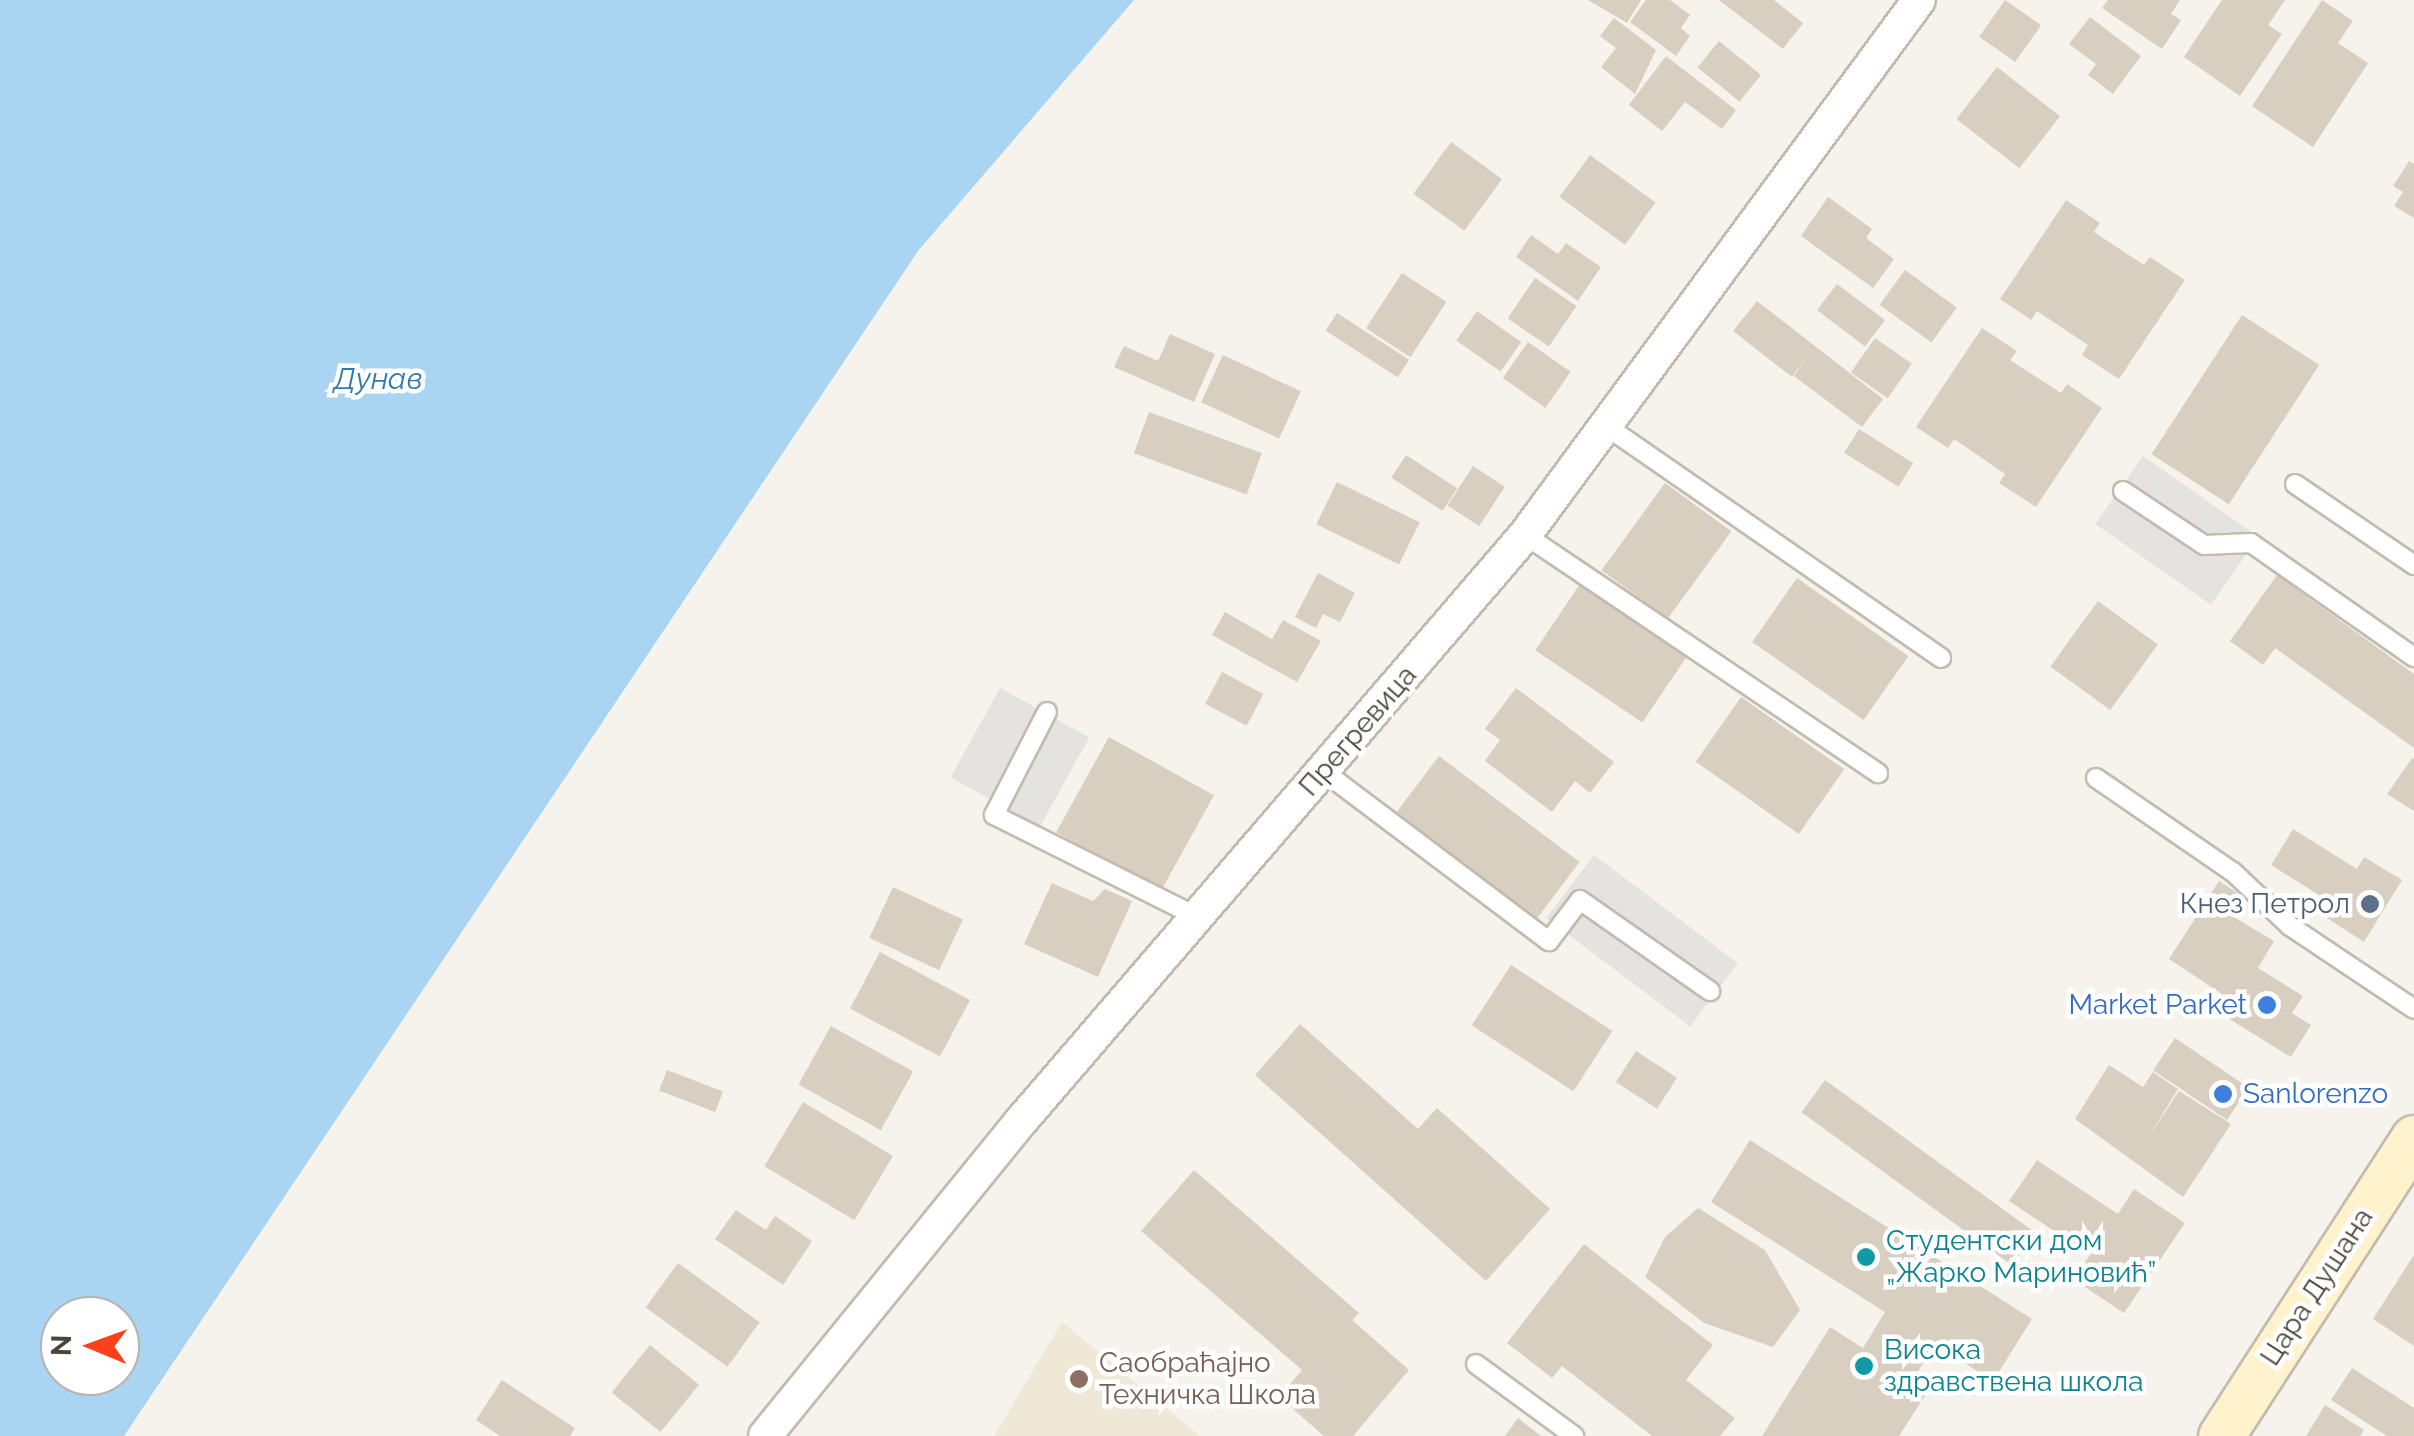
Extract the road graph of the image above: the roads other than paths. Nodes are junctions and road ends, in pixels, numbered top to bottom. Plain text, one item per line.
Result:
1 (1919, 0) edge
2 (1609, 428) junction
3 (2295, 484) dead end
4 (2123, 491) dead end
5 (1525, 535) junction
6 (2414, 566) edge
7 (1941, 658) dead end
8 (2414, 658) edge
9 (1046, 712) dead end
10 (1323, 771) junction
11 (1878, 773) dead end
12 (2096, 778) dead end
13 (1196, 916) junction
14 (1710, 990) dead end
15 (2414, 1009) edge
16 (2414, 1138) edge
17 (1476, 1364) dead end
18 (765, 1436) edge
19 (1574, 1436) edge
20 (2221, 1436) edge

1 - 2 street, Прегревица
2 - 5 street, Прегревица
2 - 7 lane
3 - 6 lane
4 - 8 lane
5 - 10 street, Прегревица
5 - 11 lane
9 - 13 lane
10 - 13 street, Прегревица
10 - 14 lane
12 - 15 lane
13 - 18 street, Прегревица
16 - 20 main road, Цара Душана
17 - 19 lane

